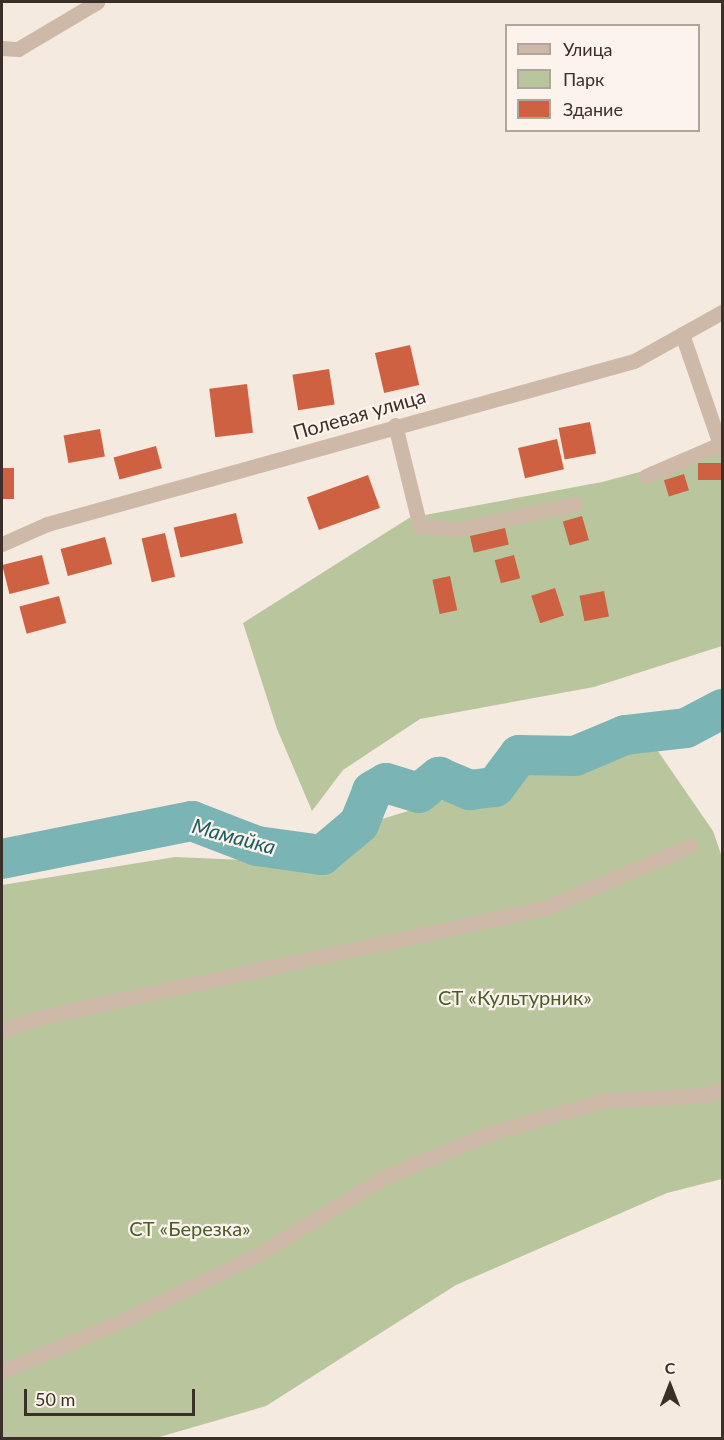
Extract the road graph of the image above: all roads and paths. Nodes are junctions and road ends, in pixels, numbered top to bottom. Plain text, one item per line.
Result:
1 (97, 2) edge
2 (2, 48) edge
3 (723, 312) edge
4 (682, 334) junction
5 (395, 425) junction
6 (720, 447) edge
7 (646, 476) dead end
8 (575, 504) dead end
9 (2, 543) edge
10 (690, 846) dead end
11 (2, 1030) edge
12 (723, 1090) edge
13 (2, 1371) edge

1 - 2 street
3 - 4 street, Полевая улица
4 - 5 street, Полевая улица
4 - 6 street
5 - 8 street
5 - 9 street, Полевая улица
6 - 7 street
10 - 11 street
12 - 13 street

